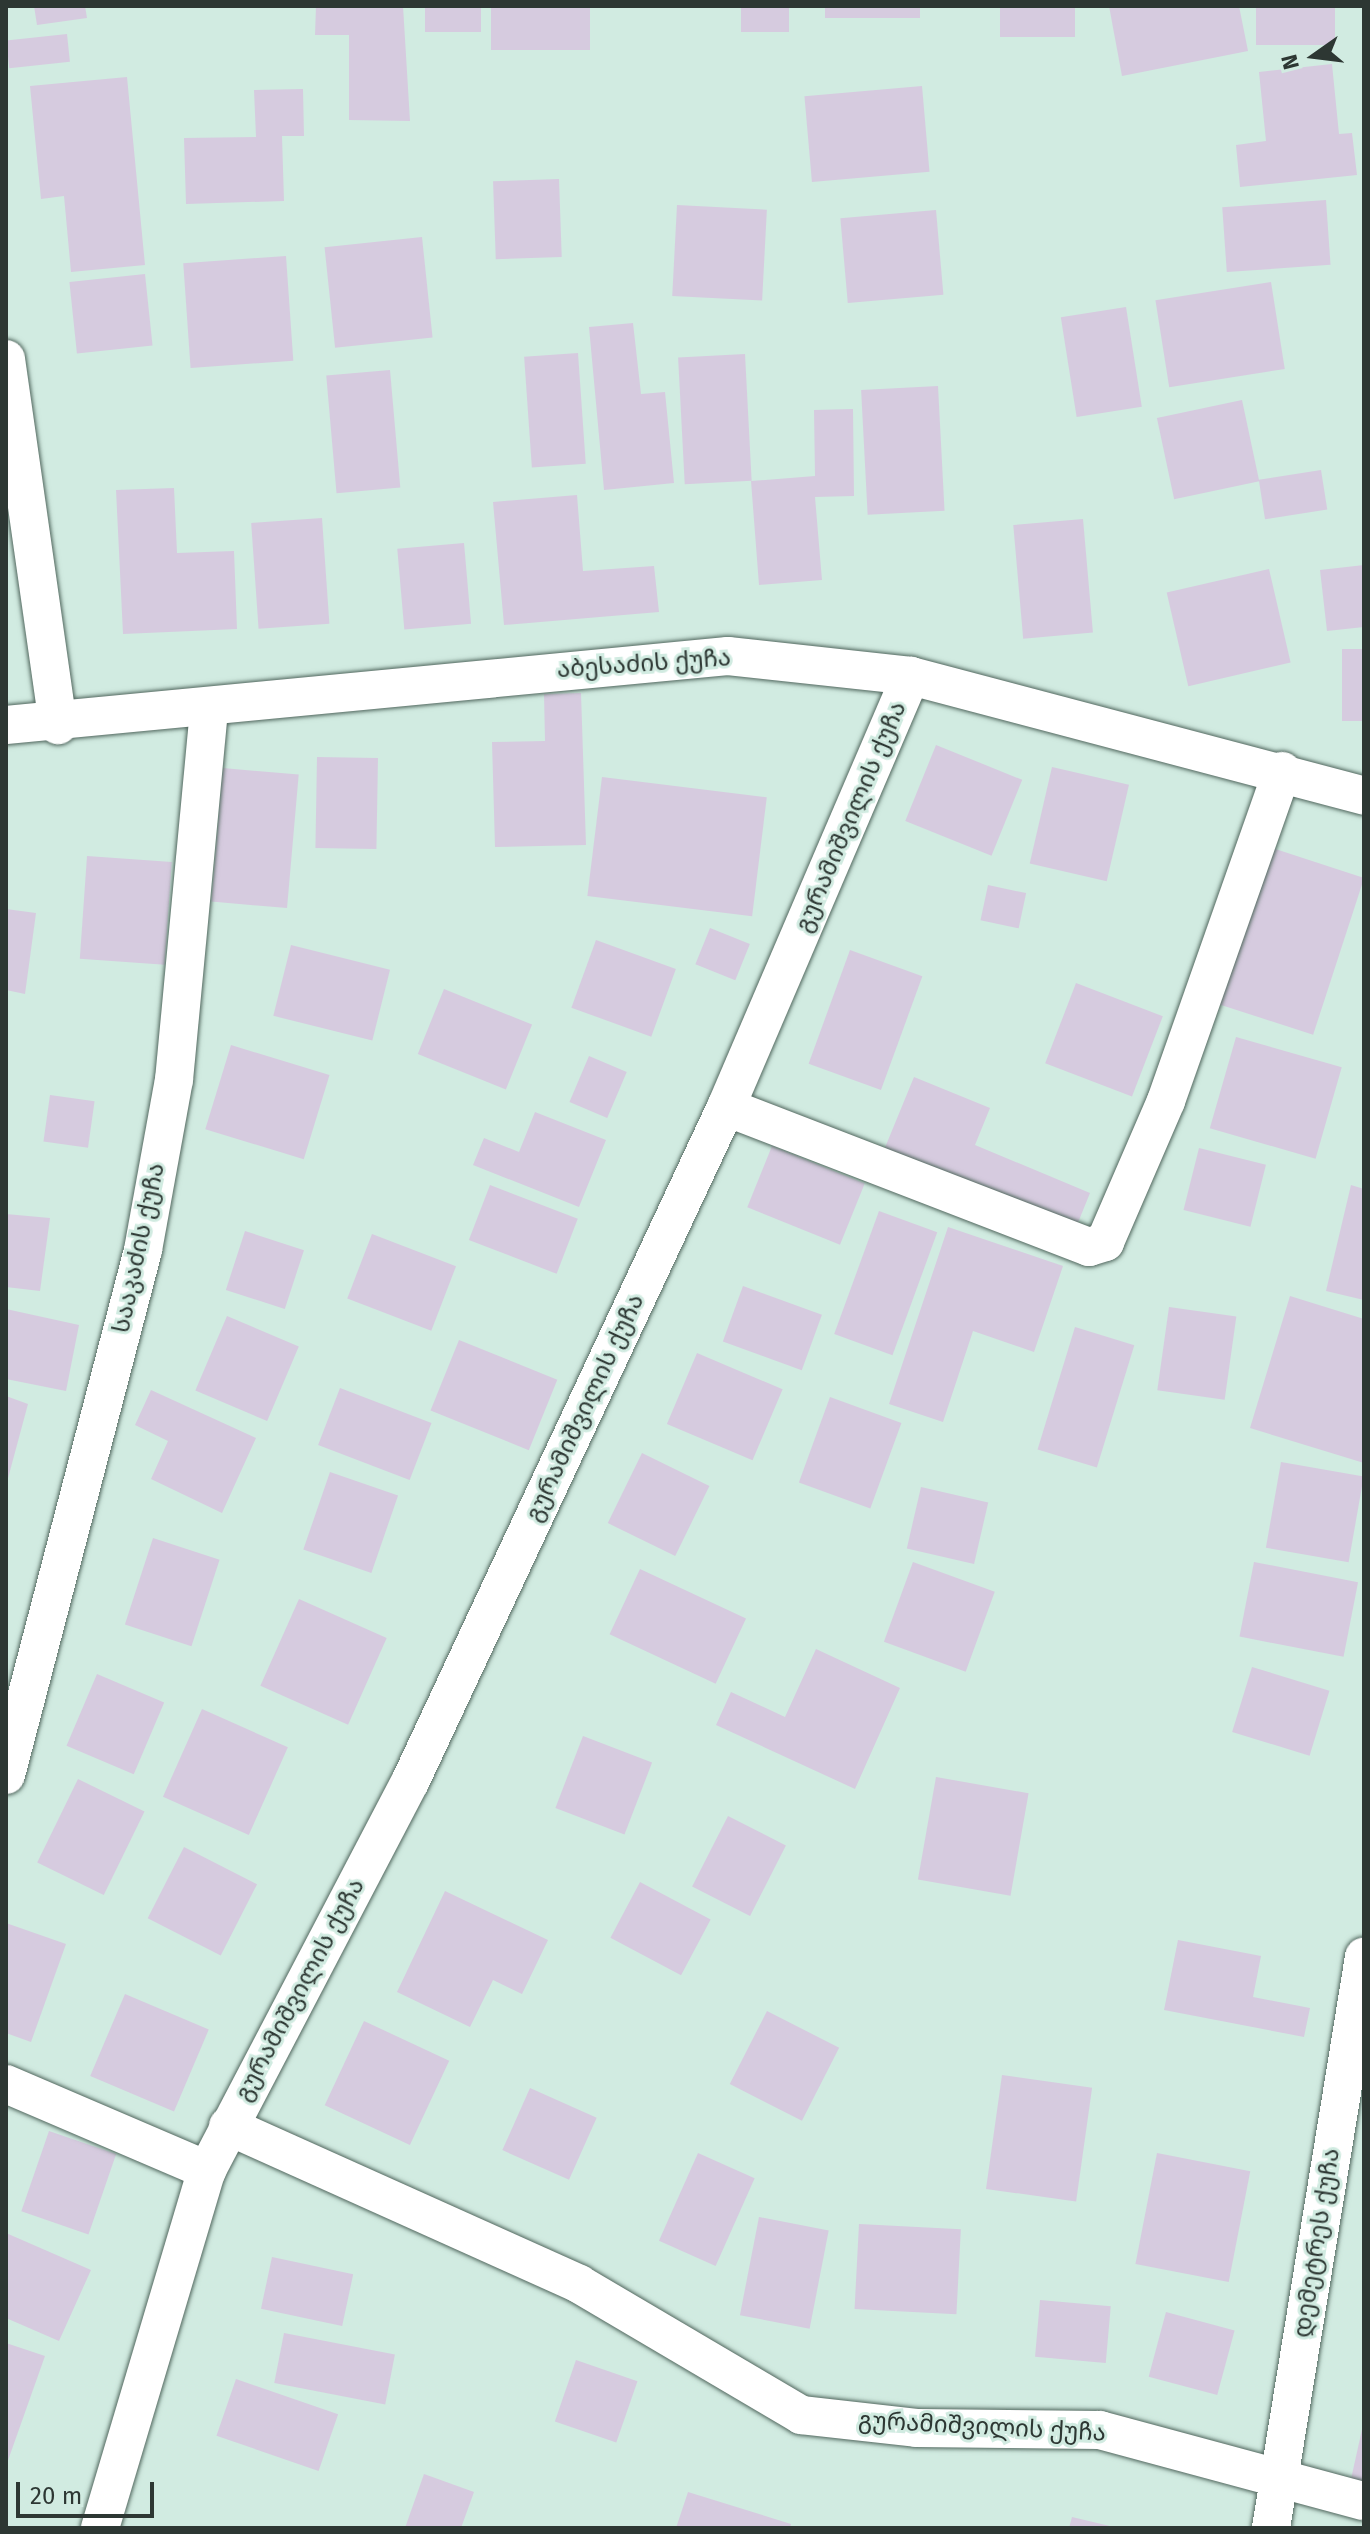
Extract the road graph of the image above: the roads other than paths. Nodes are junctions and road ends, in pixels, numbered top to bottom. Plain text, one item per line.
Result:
1 (6, 359) edge
2 (911, 676) junction
3 (209, 710) junction
4 (6, 725) edge
5 (58, 725) junction
6 (1282, 771) junction
7 (1364, 796) edge
8 (726, 1107) junction
9 (6, 1775) edge
10 (1364, 1957) edge
11 (6, 2084) edge
12 (228, 2126) junction
13 (207, 2170) junction
14 (1280, 2473) junction
15 (1364, 2501) edge
16 (100, 2528) edge
17 (1271, 2528) edge

1 - 5 street
2 - 3 street, აბესაძის ქუჩა
2 - 6 street, აბესაძის ქუჩა
2 - 8 street, გურამიშვილის ქუჩა
3 - 5 street, აბესაძის ქუჩა
3 - 9 street, სააკაძის ქუჩა
4 - 5 street, აბესაძის ქუჩა
6 - 7 street, აბესაძის ქუჩა
6 - 8 street
8 - 12 street, გურამიშვილის ქუჩა
10 - 14 street, დემეტრეს ქუჩა
11 - 13 street
12 - 13 street, გურამიშვილის ქუჩა
12 - 14 street, გურამიშვილის ქუჩა
13 - 16 street, გურამიშვილის ქუჩა
14 - 15 street, გურამიშვილის ქუჩა
14 - 17 street, დემეტრეს ქუჩა

